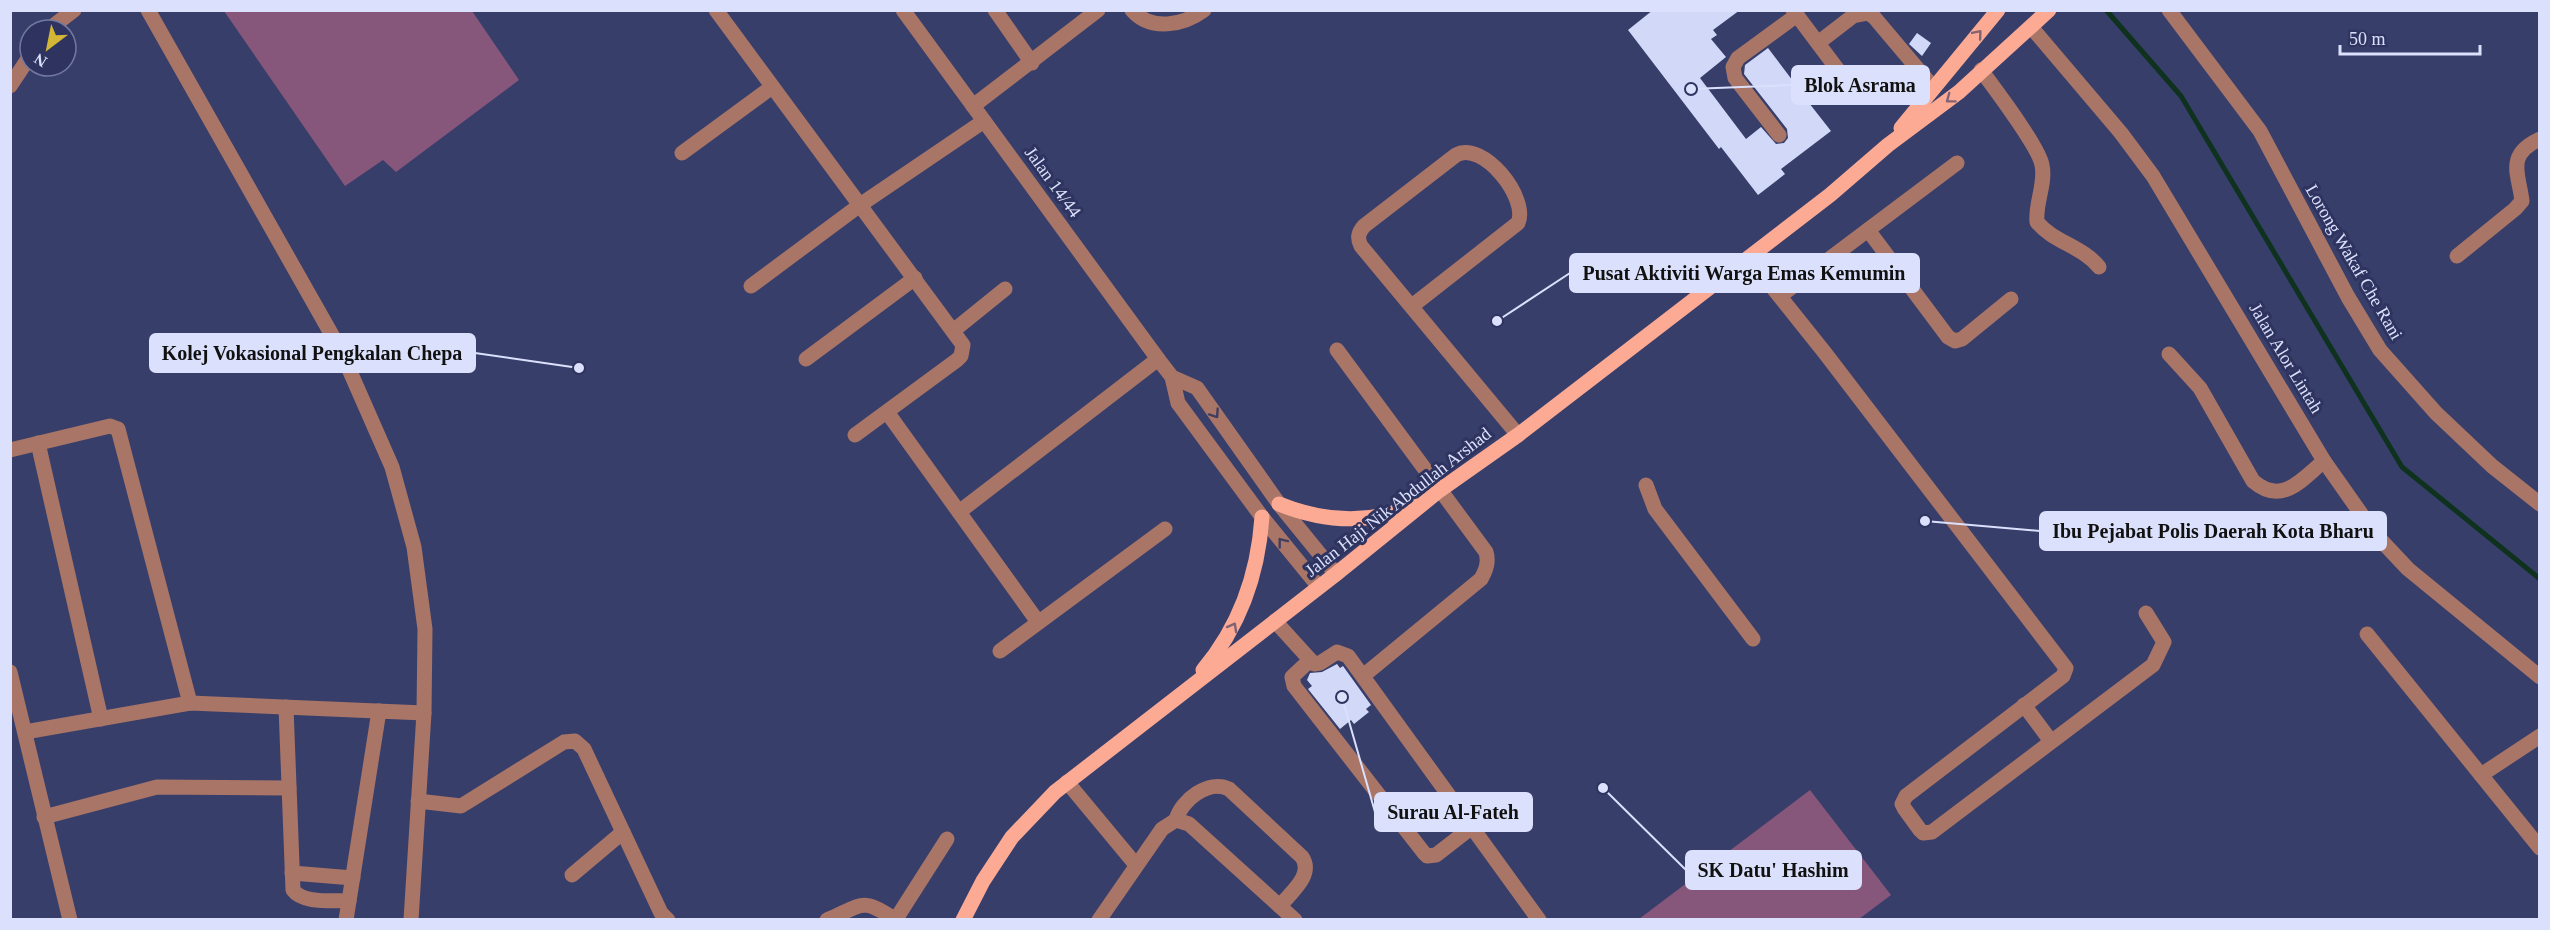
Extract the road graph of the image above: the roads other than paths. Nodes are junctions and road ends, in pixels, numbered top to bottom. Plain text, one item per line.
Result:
1 (148, 10) edge
2 (716, 10) edge
3 (903, 10) edge
4 (995, 10) edge
5 (1098, 10) edge
6 (1132, 10) edge
7 (1204, 10) edge
8 (1998, 10) edge
9 (2169, 10) edge
10 (1795, 13) edge
11 (2040, 19) edge
12 (1818, 43) junction
13 (1032, 63) junction
14 (1982, 70) junction
15 (1850, 86) dead end
16 (772, 87) junction
17 (1933, 87) junction
18 (973, 106) junction
19 (984, 121) junction
20 (1779, 135) dead end
21 (2540, 139) edge
22 (1888, 145) junction
23 (682, 153) dead end
24 (1956, 163) dead end
25 (860, 205) junction
26 (1868, 230) junction
27 (2457, 256) dead end
28 (1749, 258) junction
29 (2099, 267) dead end
30 (915, 278) junction
31 (751, 286) dead end
32 (1005, 289) dead end
33 (1780, 296) junction
34 (2011, 300) dead end
35 (1412, 306) junction
36 (953, 331) junction
37 (1337, 350) dead end
38 (2169, 354) dead end
39 (806, 359) dead end
40 (1158, 359) junction
41 (1172, 377) junction
42 (887, 412) junction
43 (855, 435) dead end
44 (1518, 435) junction
45 (38, 443) junction
46 (10, 450) edge
47 (2324, 461) junction
48 (1646, 485) dead end
49 (1440, 490) junction
50 (1279, 504) junction
51 (2540, 504) edge
52 (959, 512) junction
53 (1262, 517) junction
54 (1165, 530) dead end
55 (1336, 574) junction
56 (1319, 587) junction
57 (2146, 613) dead end
58 (1275, 621) junction
59 (1038, 622) junction
60 (2367, 634) dead end
61 (1753, 639) dead end
62 (1000, 651) dead end
63 (1309, 661) junction
64 (10, 672) edge
65 (1363, 676) junction
66 (2540, 677) edge
67 (190, 703) junction
68 (1169, 704) junction
69 (2024, 705) junction
70 (286, 707) junction
71 (379, 711) junction
72 (424, 713) junction
73 (101, 719) junction
74 (25, 732) junction
75 (2540, 736) edge
76 (2050, 740) junction
77 (2481, 775) junction
78 (1067, 782) junction
79 (289, 788) junction
80 (418, 801) junction
81 (44, 817) junction
82 (1176, 820) junction
83 (1472, 827) junction
84 (623, 832) junction
85 (947, 839) dead end
86 (2540, 848) edge
87 (1136, 865) junction
88 (292, 873) junction
89 (572, 875) dead end
90 (353, 878) junction
91 (349, 901) junction
92 (1280, 906) junction
93 (896, 919) edge
94 (70, 920) edge
95 (346, 920) edge
96 (411, 920) edge
97 (668, 920) edge
98 (827, 920) edge
99 (963, 920) edge
100 (1099, 920) edge
101 (1295, 920) edge
102 (1539, 920) edge

1 - 72 street
2 - 16 street
3 - 18 street, Jalan 14/44
4 - 13 street
5 - 13 street
6 - 7 street
17 -> 8 main road, Jalan Haji Nik Abdullah Arshad
9 - 51 street, Lorong Wakaf Che Rani
10 - 12 street
10 - 20 street
11 - 14 main road, Jalan Haji Nik Abdullah Arshad
11 - 47 street, Jalan Alor Lintah
12 - 15 street
12 - 17 street
13 - 18 street
14 -> 22 main road, Jalan Haji Nik Abdullah Arshad
14 - 29 street
16 - 23 street
16 - 25 street
17 - 22 main road, Jalan Haji Nik Abdullah Arshad
18 - 19 street, Jalan 14/44
19 - 25 street
19 - 40 street, Jalan 14/44
21 - 27 street
22 - 28 main road, Jalan Haji Nik Abdullah Arshad
24 - 26 street
25 - 30 street
25 - 31 street
26 - 33 street
26 - 34 street
28 - 33 street
28 - 44 main road, Jalan Haji Nik Abdullah Arshad
30 - 36 street
30 - 39 street
32 - 36 street
33 - 69 street
35 - 35 street
35 - 44 street
36 - 42 street
37 - 49 street
38 - 47 street
40 - 41 street, Jalan 14/44
40 - 52 street
41 -> 50 street, Jalan 14/44
41 - 53 street, Jalan 14/44
42 - 43 street
42 - 52 street
44 - 49 main road, Jalan Haji Nik Abdullah Arshad
45 - 46 street
45 - 67 street
45 - 73 street
47 - 66 street, Jalan Alor Lintah
48 - 61 street
49 - 50 main road
49 - 55 main road, Jalan Haji Nik Abdullah Arshad
49 - 65 street
50 - 55 street, Jalan 14/44
52 - 59 street
56 -> 53 street, Jalan 14/44
68 -> 53 main road
54 - 59 street
55 - 56 main road, Jalan Haji Nik Abdullah Arshad
56 - 58 main road, Jalan Haji Nik Abdullah Arshad
57 - 76 street
58 - 63 street
58 - 68 main road, Jalan Haji Nik Abdullah Arshad
59 - 62 street
60 - 77 street
63 - 65 street
63 - 83 street
64 - 74 street
65 - 83 street
67 - 70 street
67 - 73 street
68 - 78 main road, Jalan Haji Nik Abdullah Arshad
69 - 76 street
69 - 76 street
70 - 71 street
70 - 79 street
71 - 72 street
71 - 90 street
72 - 80 street
73 - 74 street
74 - 81 street
75 - 77 street
77 - 86 street
78 - 87 street
78 - 99 main road, Jalan Haji Nik Abdullah Arshad
79 - 81 street
79 - 88 street
80 - 84 street
80 - 96 street
81 - 94 street
82 - 87 street
82 - 92 street
82 - 92 street
83 - 102 street
84 - 89 street
84 - 97 street
85 - 93 street
87 - 100 street
88 - 90 street
88 - 91 street
90 - 91 street
91 - 95 street
92 - 101 street
93 - 98 street

